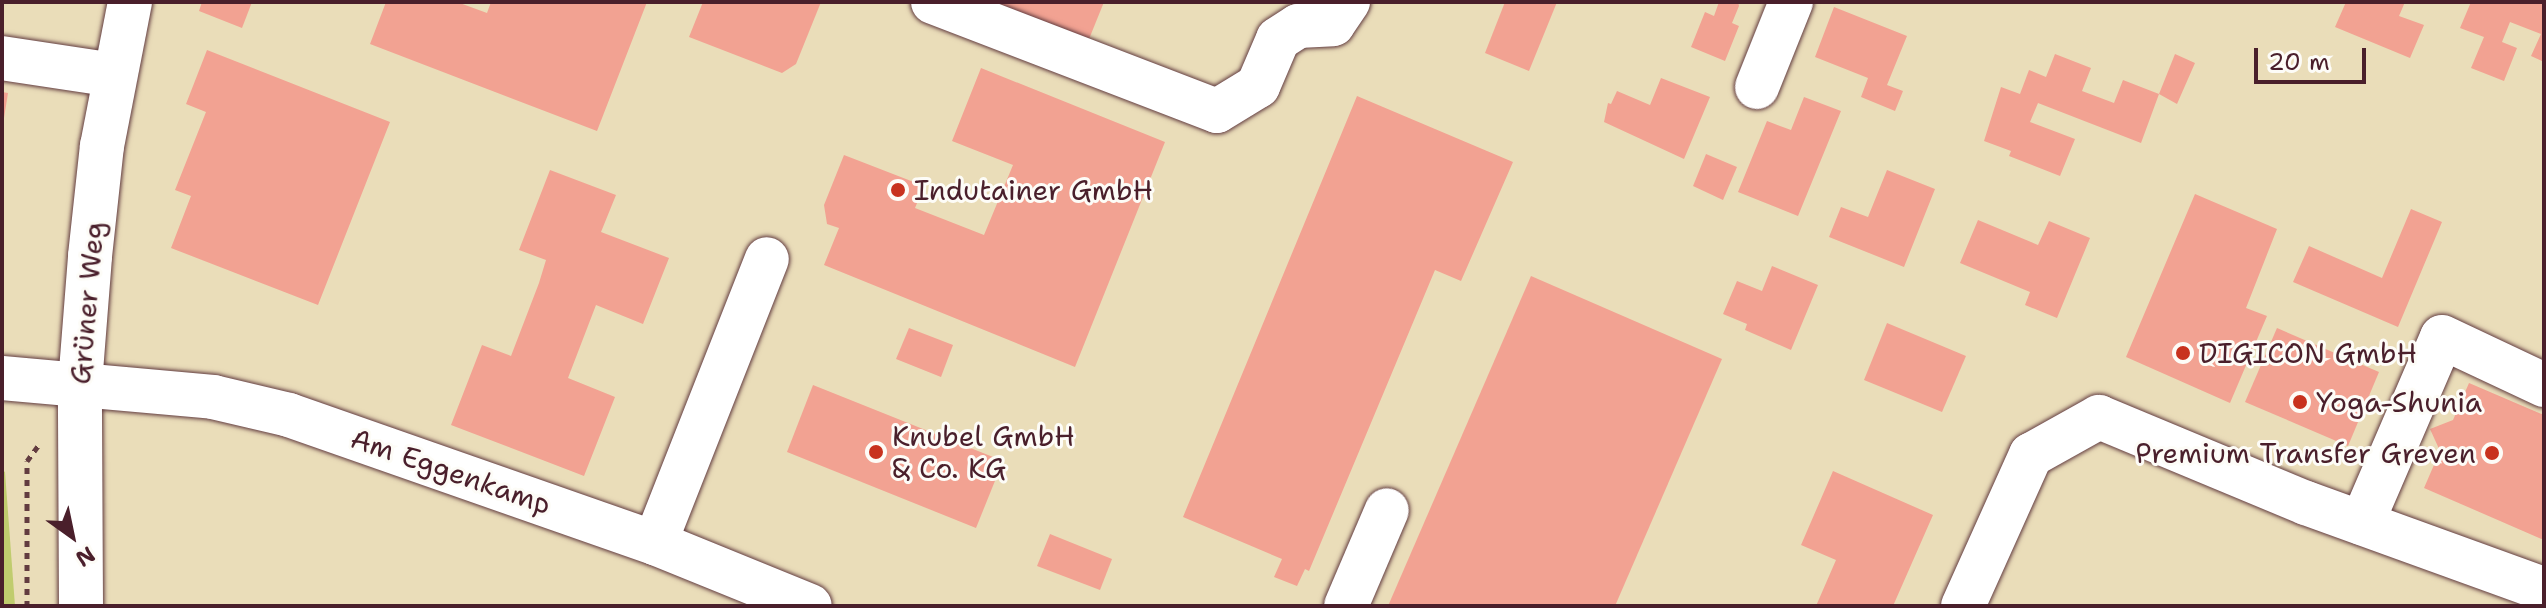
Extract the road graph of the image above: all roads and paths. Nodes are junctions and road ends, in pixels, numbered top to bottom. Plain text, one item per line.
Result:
1 (130, 2) edge
2 (933, 2) edge
3 (1348, 2) edge
4 (1791, 2) edge
5 (2, 58) edge
6 (114, 75) junction
7 (1757, 87) dead end
8 (767, 259) dead end
9 (2, 378) edge
10 (80, 384) junction
11 (2544, 385) edge
12 (1387, 510) dead end
13 (2362, 523) junction
14 (655, 543) junction
15 (2544, 589) edge
16 (81, 606) edge
17 (810, 606) edge
18 (1346, 606) edge
19 (1963, 606) edge

1 - 6 street, Grüner Weg
2 - 3 street
4 - 7 street
5 - 6 street
6 - 10 street, Grüner Weg
8 - 14 street
9 - 10 street, Am Eggenkamp
10 - 14 street, Am Eggenkamp
10 - 16 street, Grüner Weg
11 - 13 street
12 - 18 street
13 - 15 street
13 - 19 street
14 - 17 street, Am Eggenkamp

